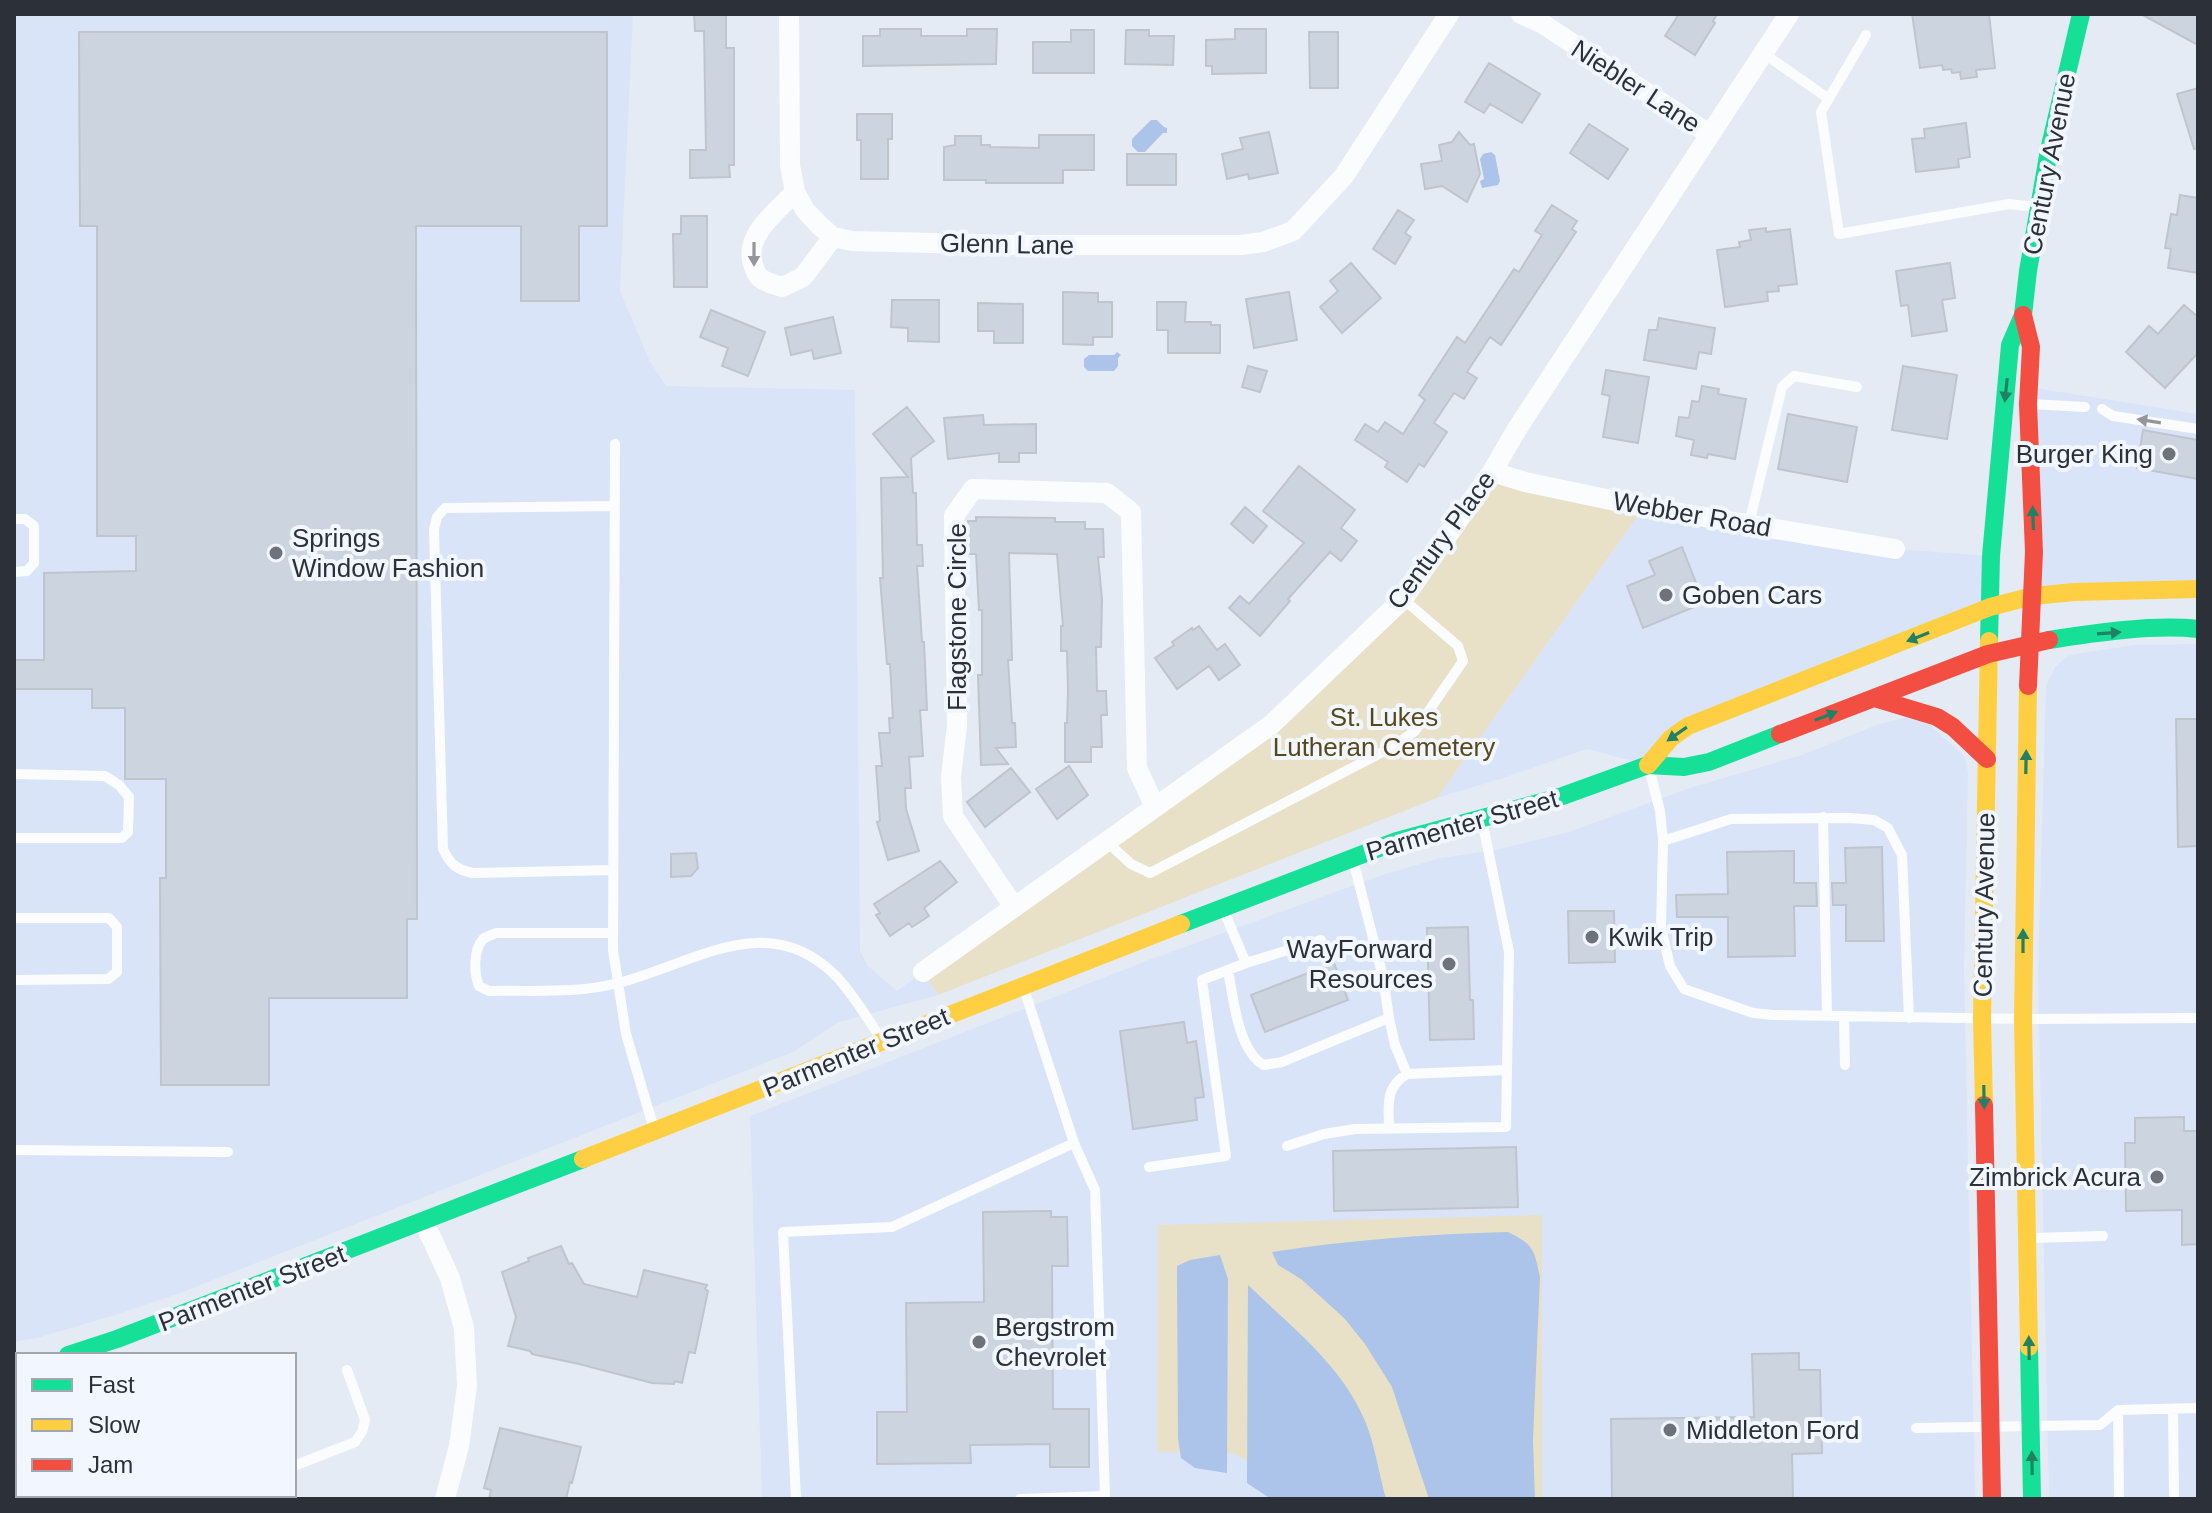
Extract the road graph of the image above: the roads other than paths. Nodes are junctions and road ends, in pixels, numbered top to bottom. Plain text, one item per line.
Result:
1 (789, 14) edge
2 (1449, 14) edge
3 (1521, 14) edge
4 (1789, 14) edge
5 (2081, 14) edge
6 (1866, 35) dead end
7 (1763, 53) junction
8 (1829, 99) junction
9 (1709, 134) junction
10 (795, 192) junction
11 (2038, 207) junction
12 (833, 237) junction
13 (2023, 315) junction
14 (1857, 387) dead end
15 (2028, 404) junction
16 (2085, 407) dead end
17 (2102, 409) dead end
18 (2198, 429) edge
19 (615, 444) dead end
20 (1492, 472) junction
21 (615, 506) junction
22 (14, 519) edge
23 (1749, 524) junction
24 (1895, 549) dead end
25 (14, 572) edge
26 (2198, 589) edge
27 (2033, 596) junction
28 (1403, 599) junction
29 (1990, 607) junction
30 (2198, 629) edge
31 (2031, 643) junction
32 (1988, 654) junction
33 (1874, 698) junction
34 (1987, 759) junction
35 (1648, 765) junction
36 (14, 774) edge
37 (1155, 807) junction
38 (1823, 817) junction
39 (1481, 818) junction
40 (14, 838) edge
41 (1106, 841) junction
42 (1663, 841) junction
43 (1352, 857) junction
44 (613, 870) junction
45 (1014, 907) junction
46 (1223, 908) junction
47 (14, 918) edge
48 (613, 933) junction
49 (1321, 940) dead end
50 (1246, 963) junction
51 (1228, 970) junction
52 (923, 972) dead end
53 (14, 980) edge
54 (618, 983) junction
55 (1022, 985) junction
56 (1827, 1016) junction
57 (1844, 1017) junction
58 (1389, 1018) junction
59 (1909, 1018) junction
60 (2198, 1018) edge
61 (1982, 1019) junction
62 (2023, 1019) junction
63 (882, 1041) junction
64 (1845, 1065) dead end
65 (1507, 1070) junction
66 (1407, 1074) junction
67 (1389, 1129) junction
68 (655, 1131) junction
69 (1074, 1143) junction
70 (1287, 1146) dead end
71 (14, 1150) edge
72 (228, 1152) dead end
73 (1149, 1167) dead end
74 (424, 1222) junction
75 (2103, 1236) dead end
76 (2028, 1238) junction
77 (74, 1353) edge
78 (347, 1370) dead end
79 (2198, 1408) edge
80 (2173, 1409) junction
81 (2118, 1410) junction
82 (2031, 1426) junction
83 (1991, 1427) junction
84 (1916, 1428) dead end
85 (296, 1465) edge
86 (445, 1499) edge
87 (796, 1499) edge
88 (1020, 1499) edge
89 (1992, 1499) edge
90 (2032, 1499) edge
91 (2119, 1499) edge
92 (2174, 1499) edge

1 - 10 street
2 - 12 street, Glenn Lane
3 - 9 street, Niebler Lane
4 - 7 street, Century Place
5 - 11 street, Century Avenue
6 - 8 lane
7 - 8 lane
7 - 9 street, Century Place
8 - 11 lane
9 - 20 street, Century Place
10 - 12 street
10 -> 12 street
11 - 13 street, Century Avenue
13 - 15 street, Century Avenue
13 -> 29 street, Century Avenue
14 - 23 lane
15 - 16 lane
27 -> 15 street, Century Avenue
18 -> 17 lane
19 - 21 lane
20 - 23 street, Webber Road
20 - 28 street, Century Place
21 - 44 lane
21 - 44 lane
22 - 25 lane
23 - 24 street, Webber Road
26 - 27 street, Parmenter Street
27 - 29 street, Parmenter Street
27 - 31 street, Century Avenue
28 - 37 street, Century Place
28 - 41 lane
29 - 32 street, Century Avenue
29 -> 35 street, Parmenter Street
31 -> 30 street, Parmenter Street
31 - 32 street, Parmenter Street
62 -> 31 street, Century Avenue
32 - 33 street, Parmenter Street
32 - 34 street, Century Avenue
33 - 34 street
35 -> 33 street, Parmenter Street
34 - 61 street, Century Avenue
35 - 39 street, Parmenter Street
35 - 42 lane
36 - 40 lane
37 - 41 street, Century Place
37 - 45 street, Flagstone Circle
38 - 42 lane
38 - 56 lane
38 - 59 lane
39 - 43 street, Parmenter Street
39 - 65 lane
41 - 45 street, Century Place
42 - 56 lane
43 - 46 street, Parmenter Street
43 - 58 lane
44 - 48 lane
45 - 52 street, Century Place
46 - 50 lane
46 - 55 street, Parmenter Street
47 - 53 lane
48 - 54 lane
48 - 54 lane
49 - 50 lane
50 - 51 lane
51 - 58 lane
51 - 73 lane
54 - 63 lane
54 - 68 lane
55 - 63 street, Parmenter Street
55 - 69 lane
56 - 57 lane
57 - 59 lane
57 - 64 lane
58 - 66 lane
59 - 61 lane
60 - 62 lane
61 - 62 lane
61 -> 83 street, Century Avenue
62 - 76 street, Century Avenue
63 - 68 street, Parmenter Street
65 - 66 lane
65 - 67 lane
66 - 67 lane
67 - 70 lane
68 - 74 street, Parmenter Street
69 - 87 lane
69 - 88 lane
71 - 72 lane
74 - 77 street, Parmenter Street
74 - 86 street
75 - 76 lane
82 -> 76 street, Century Avenue
78 - 85 lane
79 - 80 lane
80 - 81 lane
80 - 92 lane
81 - 82 lane
81 - 91 lane
82 - 83 lane
90 -> 82 street, Century Avenue
83 - 84 lane
83 - 89 street, Century Avenue

